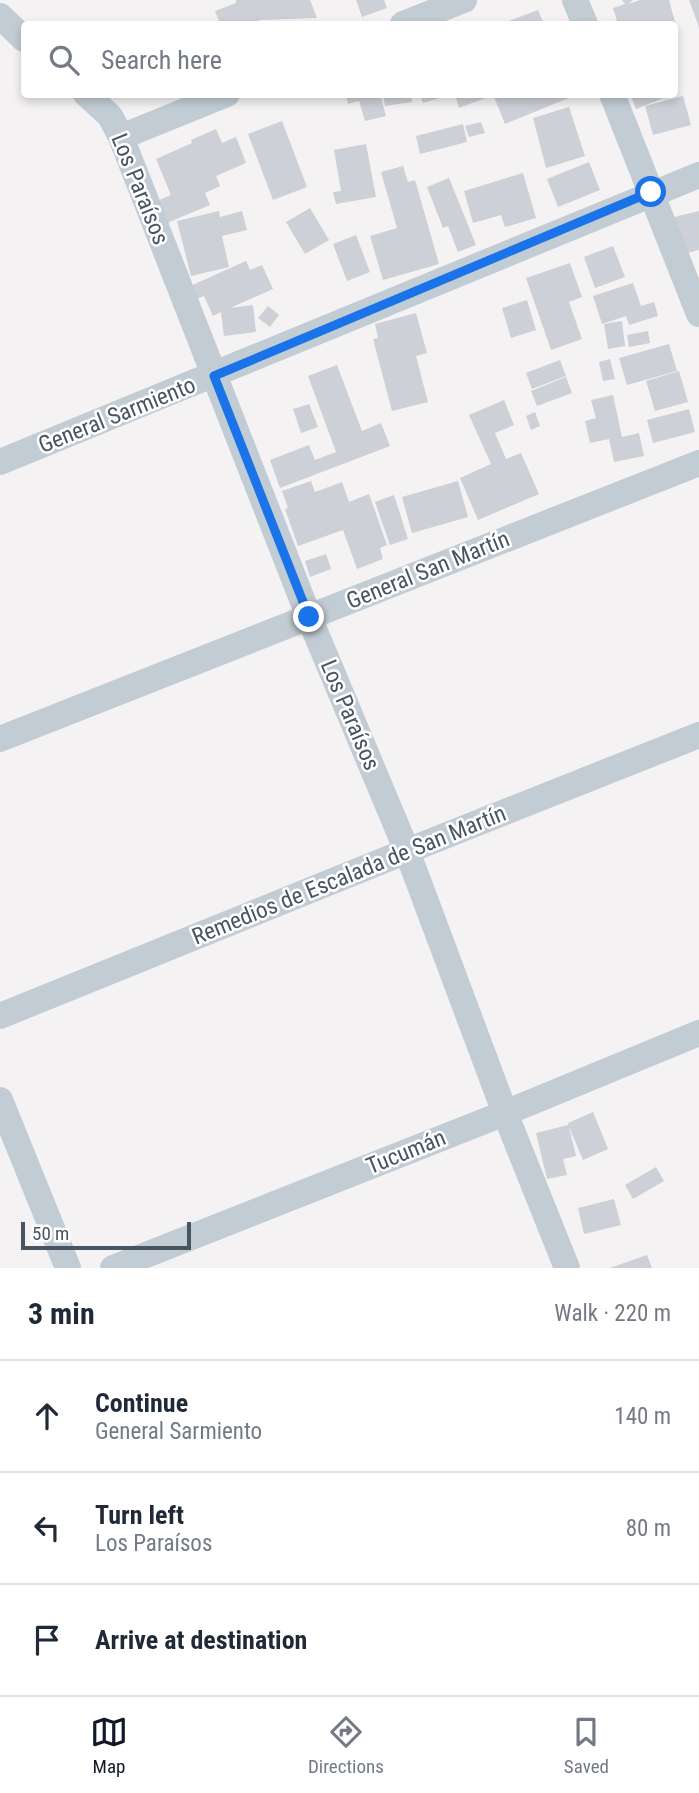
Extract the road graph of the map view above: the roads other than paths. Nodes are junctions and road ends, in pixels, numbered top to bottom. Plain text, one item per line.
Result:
1 (464, 0) edge
2 (575, 0) edge
3 (0, 16) edge
4 (411, 21) edge
5 (584, 21) edge
6 (21, 36) edge
7 (90, 98) edge
8 (217, 98) edge
9 (614, 98) edge
10 (121, 136) junction
11 (699, 174) edge
12 (651, 192) junction
13 (699, 314) edge
14 (214, 376) junction
15 (0, 462) edge
16 (699, 463) edge
17 (309, 617) junction
18 (699, 736) edge
19 (0, 738) edge
20 (407, 851) junction
21 (0, 1016) edge
22 (699, 1033) edge
23 (0, 1100) edge
24 (505, 1113) junction
25 (68, 1268) edge
26 (113, 1268) edge
27 (567, 1268) edge

1 - 4 street
2 - 5 street
3 - 6 street
7 - 10 street, Los Paraísos
8 - 10 street
9 - 12 street
10 - 14 street, Los Paraísos
11 - 12 street, General Sarmiento
12 - 13 street
12 - 14 street, General Sarmiento
14 - 15 street, General Sarmiento
14 - 17 street, Los Paraísos
16 - 17 street, General San Martín
17 - 19 street, General San Martín
17 - 20 street, Los Paraísos
18 - 20 street, Remedios de Escalada de San Martín
20 - 21 street, Remedios de Escalada de San Martín
20 - 24 street, Los Paraísos
22 - 24 street, Tucumán
23 - 25 street
24 - 26 street, Tucumán
24 - 27 street, Los Paraísos

